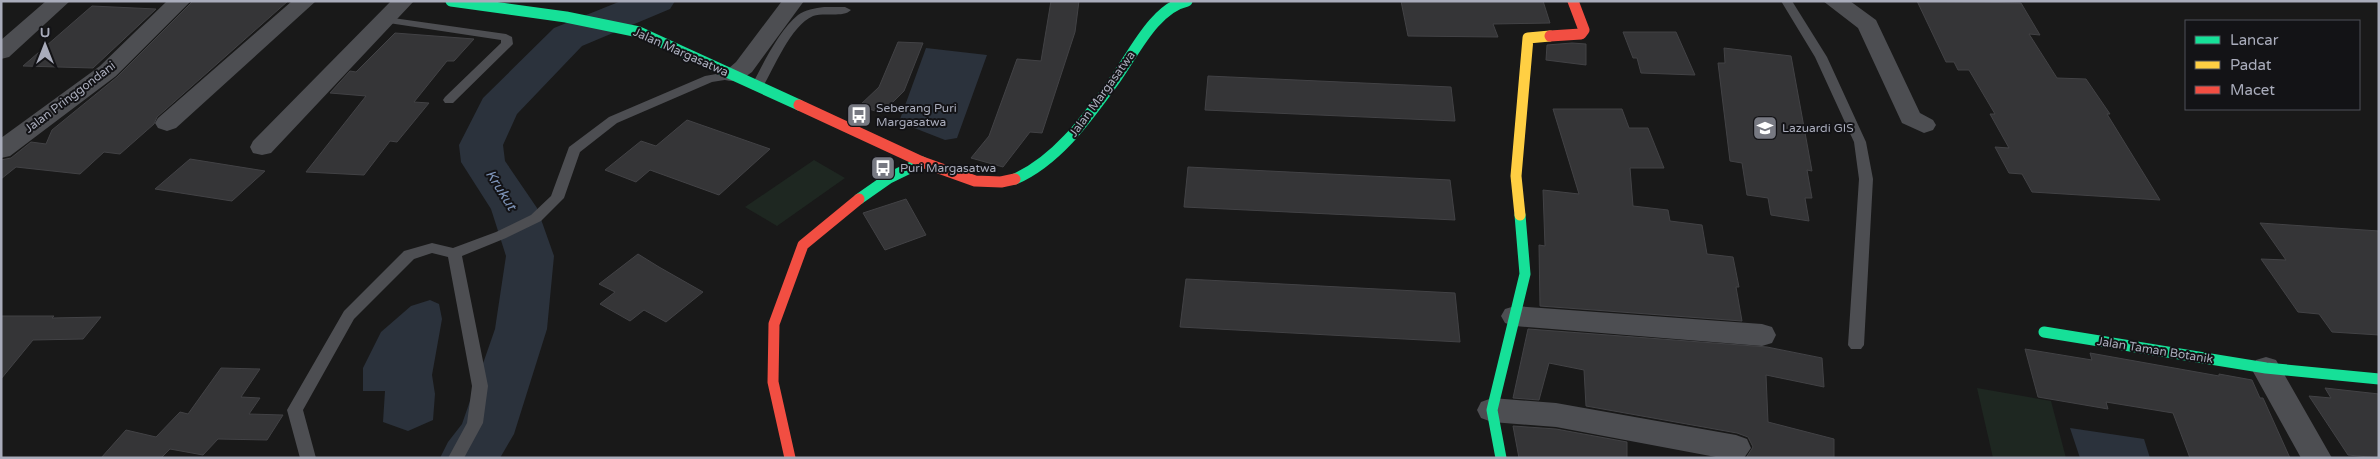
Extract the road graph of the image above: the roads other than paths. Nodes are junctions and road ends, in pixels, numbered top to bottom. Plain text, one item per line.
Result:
1 (59, 1) edge
2 (180, 1) edge
3 (305, 1) edge
4 (403, 1) edge
5 (451, 1) edge
6 (517, 1) edge
7 (793, 1) edge
8 (1187, 1) edge
9 (1573, 1) edge
10 (1786, 1) edge
11 (1834, 1) edge
12 (494, 8) junction
13 (845, 10) dead end
14 (386, 20) junction
15 (1, 52) edge
16 (733, 76) junction
17 (757, 87) junction
18 (449, 100) dead end
19 (166, 123) dead end
20 (1924, 125) dead end
21 (262, 148) dead end
22 (1, 150) edge
23 (922, 162) junction
24 (454, 253) junction
25 (1515, 316) junction
26 (2044, 332) dead end
27 (1762, 335) dead end
28 (1856, 345) dead end
29 (2266, 368) junction
30 (2379, 379) edge
31 (1492, 410) junction
32 (1736, 448) dead end
33 (308, 458) edge
34 (456, 458) edge
35 (790, 458) edge
36 (1500, 458) edge
37 (2317, 458) edge

1 - 15 street
2 - 22 street, Jalan Pringgondani
3 - 19 street
4 - 14 street
5 - 12 street, Jalan Margasatwa
6 - 12 street
7 - 16 street
8 - 23 street, Jalan Margasatwa
9 - 25 street
10 - 28 lane
11 - 20 street
12 - 16 street, Jalan Margasatwa
13 - 17 lane
14 - 18 lane
14 - 21 street
16 - 17 street, Jalan Margasatwa
16 - 24 lane, Jalan Margasatwa
17 - 23 street, Jalan Margasatwa
23 - 35 street
24 - 33 lane
24 - 34 lane
25 - 27 street
25 - 31 street
26 - 29 street, Jalan Taman Botanik
29 - 30 street, Jalan Taman Botanik
29 - 37 street
31 - 32 street
31 - 36 street

